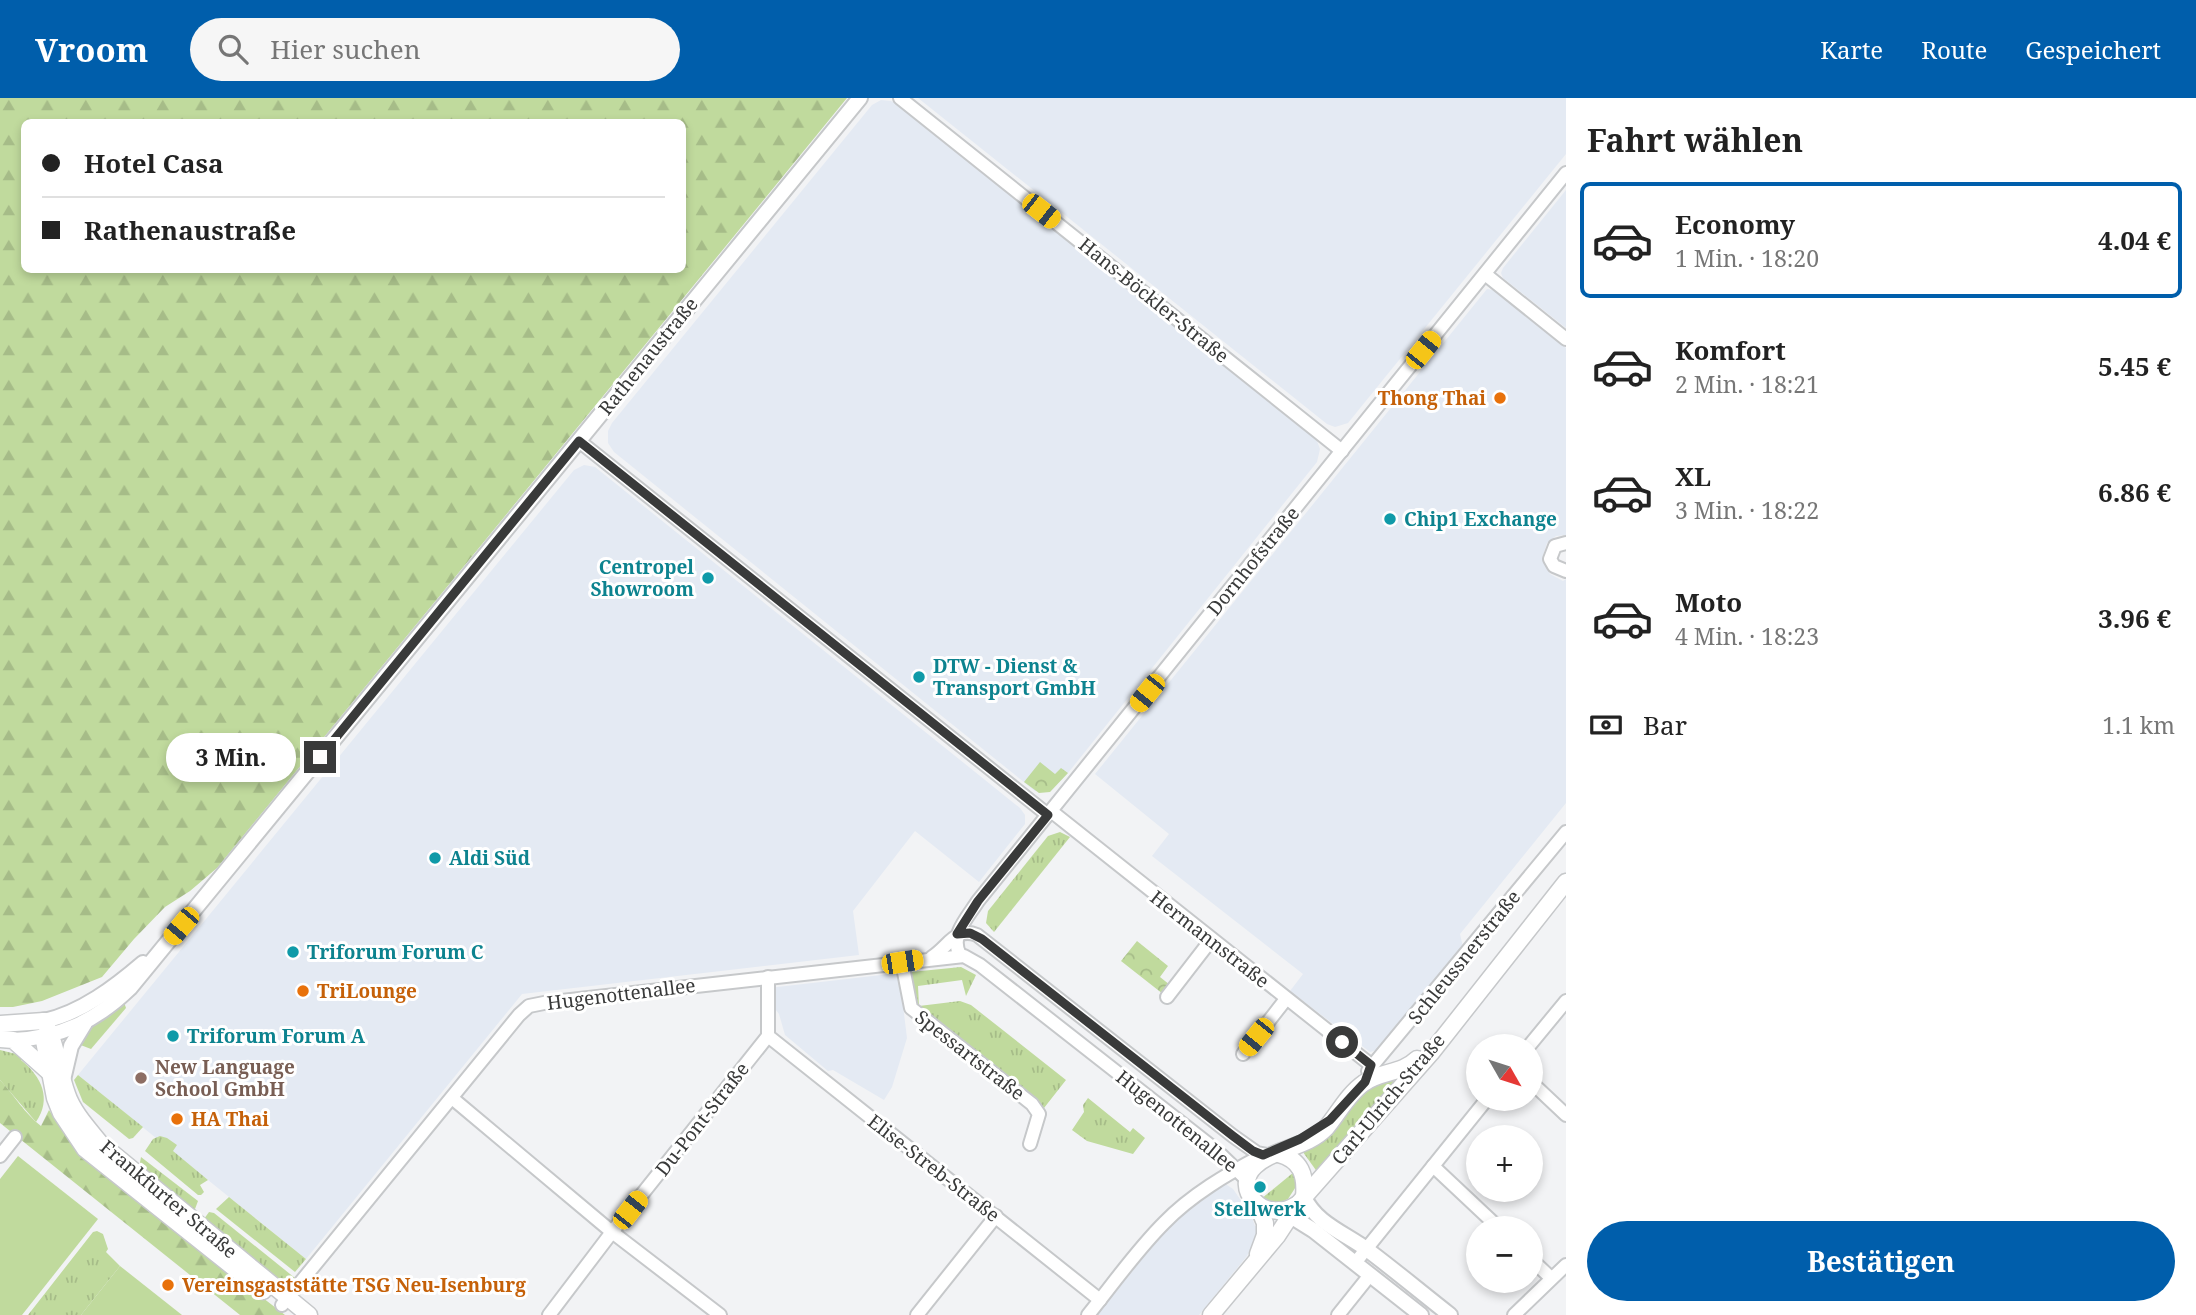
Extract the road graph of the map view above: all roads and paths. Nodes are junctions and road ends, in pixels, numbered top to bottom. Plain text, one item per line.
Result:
1 (860, 98) edge
2 (900, 98) edge
3 (1566, 173) edge
4 (1485, 274) junction
5 (1566, 339) edge
6 (579, 441) junction
7 (1342, 451) junction
8 (1566, 543) edge
9 (1566, 571) edge
10 (1049, 813) junction
11 (1566, 832) edge
12 (1566, 882) edge
13 (957, 934) junction
14 (171, 939) junction
15 (1211, 940) junction
16 (960, 955) junction
17 (932, 957) junction
18 (902, 962) junction
19 (768, 977) junction
20 (1167, 997) dead end
21 (1286, 999) junction
22 (1566, 1001) edge
23 (85, 1023) junction
24 (0, 1024) edge
25 (46, 1031) junction
26 (1444, 1033) junction
27 (1539, 1034) edge
28 (768, 1035) junction
29 (7, 1040) edge
30 (1242, 1054) dead end
31 (1371, 1065) junction
32 (56, 1076) junction
33 (1365, 1082) junction
34 (1544, 1095) edge
35 (452, 1098) junction
36 (1477, 1111) edge
37 (1566, 1115) edge
38 (15, 1137) dead end
39 (1030, 1144) dead end
40 (0, 1156) edge
41 (1253, 1166) junction
42 (1433, 1166) junction
43 (1317, 1182) junction
44 (1257, 1204) junction
45 (1292, 1207) junction
46 (996, 1216) junction
47 (1486, 1216) edge
48 (1304, 1226) junction
49 (612, 1231) junction
50 (1341, 1232) junction
51 (1366, 1249) junction
52 (1256, 1260) junction
53 (1355, 1263) junction
54 (1566, 1265) edge
55 (1543, 1270) edge
56 (1370, 1275) junction
57 (1551, 1278) junction
58 (1100, 1300) junction
59 (288, 1306) edge
60 (309, 1315) edge
61 (550, 1315) edge
62 (720, 1315) edge
63 (917, 1315) edge
64 (1088, 1315) edge
65 (1211, 1315) edge
66 (1338, 1315) edge
67 (1421, 1315) edge
68 (1450, 1315) edge
69 (1514, 1315) edge

1 - 6 street, Rathenaustraße
2 - 7 street, Hans-Böckler-Straße
3 - 4 street, Dornhofstraße
4 - 5 street
4 - 7 street, Dornhofstraße
6 - 10 street, Hermannstraße
6 - 14 street, Rathenaustraße
7 - 10 street, Dornhofstraße
8 - 9 street
10 - 13 street, Dornhofstraße
10 - 15 street, Hermannstraße
11 - 31 street, Schleussnerstraße
12 - 26 main road, Carl-Ulrich-Straße
13 - 16 street
13 - 17 street
13 - 41 street, Hugenottenallee
14 - 23 street, Rathenaustraße
14 - 25 street, Rathenaustraße
15 - 20 street
15 - 21 street, Hermannstraße
16 - 17 street, Hugenottenallee
16 - 41 street, Hugenottenallee
17 - 18 street, Hugenottenallee
18 - 19 street, Hugenottenallee
18 - 39 street, Spessartstraße
19 - 28 street
19 - 35 street, Hugenottenallee
21 - 30 street
21 - 31 street, Hermannstraße
22 - 27 street
23 - 25 street, Rathenaustraße
23 - 32 street
24 - 25 main road
25 - 29 street, Rathenaustraße
25 - 32 main road, Frankfurter Straße
26 - 33 main road, Schleussnerstraße
26 - 43 main road, Carl-Ulrich-Straße
28 - 46 street, Elise-Streb-Straße
28 - 49 street, Du-Pont-Straße
29 - 32 main road
31 - 33 street, Schleussnerstraße
32 - 59 main road, Frankfurter Straße
33 - 41 main road, Schleussnerstraße
34 - 37 street
35 - 49 street
35 - 59 street, Hugenottenallee
36 - 42 street
38 - 40 street
41 - 44 main road, Hugenottenallee
41 - 45 main road, Hugenottenallee
41 - 58 street, Schleussnerstraße
42 - 47 street
42 - 51 street
43 - 45 main road, Carl-Ulrich-Straße
43 - 50 street
44 - 45 main road
44 - 52 main road, Hugenottenallee
45 - 48 street
45 - 50 street
45 - 52 main road, Carl-Ulrich-Straße
46 - 58 street, Elise-Streb-Straße
46 - 63 street
48 - 52 street
48 - 53 street
49 - 61 street, Du-Pont-Straße
49 - 62 street
50 - 51 street
51 - 53 street
51 - 68 street
52 - 65 main road, Carl-Ulrich-Straße
53 - 56 street
54 - 57 street
55 - 57 street
56 - 66 street
56 - 67 street
57 - 69 street
58 - 64 street, Schleussnerstraße
59 - 60 main road, Frankfurter Straße

